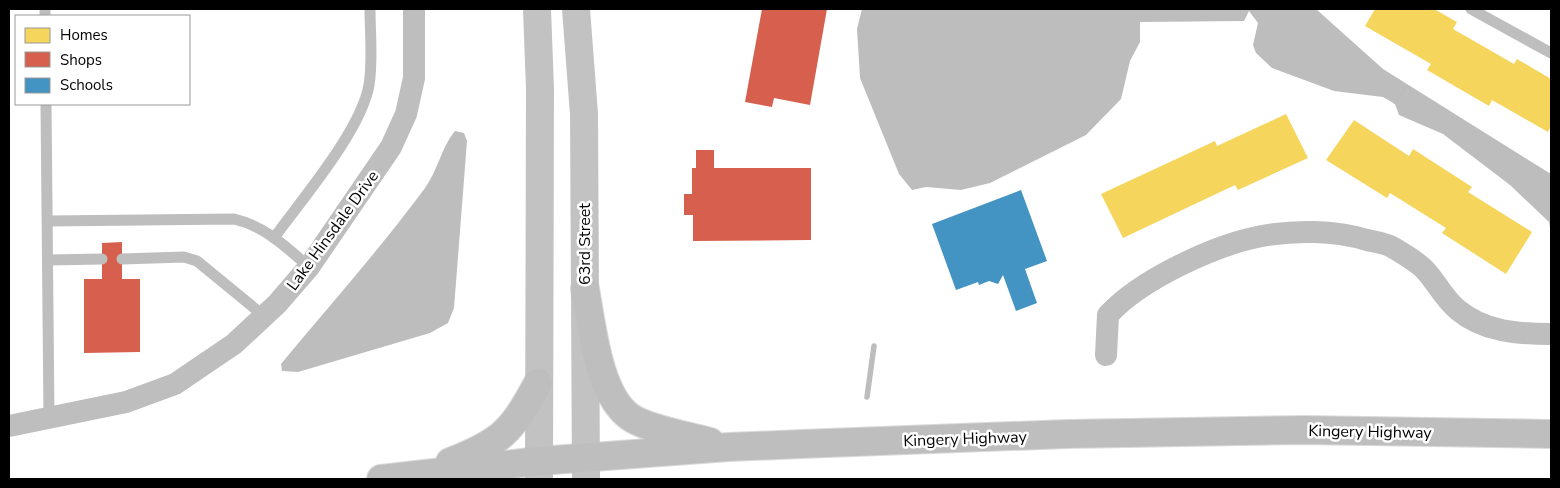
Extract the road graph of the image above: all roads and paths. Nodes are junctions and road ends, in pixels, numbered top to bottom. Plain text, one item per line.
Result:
1 (370, 9) edge
2 (414, 9) edge
3 (538, 9) edge
4 (576, 9) edge
5 (1471, 9) edge
6 (1551, 53) edge
7 (1407, 86) dead end
8 (1395, 104) dead end
9 (46, 105) edge
10 (48, 221) junction
11 (274, 238) junction
12 (102, 259) dead end
13 (122, 259) dead end
14 (48, 260) junction
15 (310, 267) junction
16 (585, 289) junction
17 (264, 316) junction
18 (1551, 334) edge
19 (1106, 355) dead end
20 (538, 383) junction
21 (49, 417) junction
22 (9, 426) edge
23 (1551, 434) edge
24 (729, 447) junction
25 (586, 468) edge
26 (539, 470) edge
27 (413, 476) junction
28 (381, 479) edge

1 - 11 lane
2 - 15 street, Lake Hinsdale Drive
3 - 20 main road
4 - 16 main road, 63rd Street
5 - 6 lane
7 - 8 path
9 - 10 lane
10 - 11 lane
10 - 14 lane
11 - 15 lane
12 - 14 lane
13 - 17 lane
14 - 21 lane
15 - 17 street, Lake Hinsdale Drive
16 - 24 highway
16 - 25 main road, 63rd Street
17 - 21 street, Lake Hinsdale Drive
18 - 19 street
20 - 26 main road
20 - 27 highway
21 - 22 street, Lake Hinsdale Drive
23 - 24 highway, Kingery Highway
24 - 25 highway, Kingery Highway
25 - 26 highway, Kingery Highway
26 - 27 highway, Kingery Highway
27 - 28 highway, Kingery Highway

